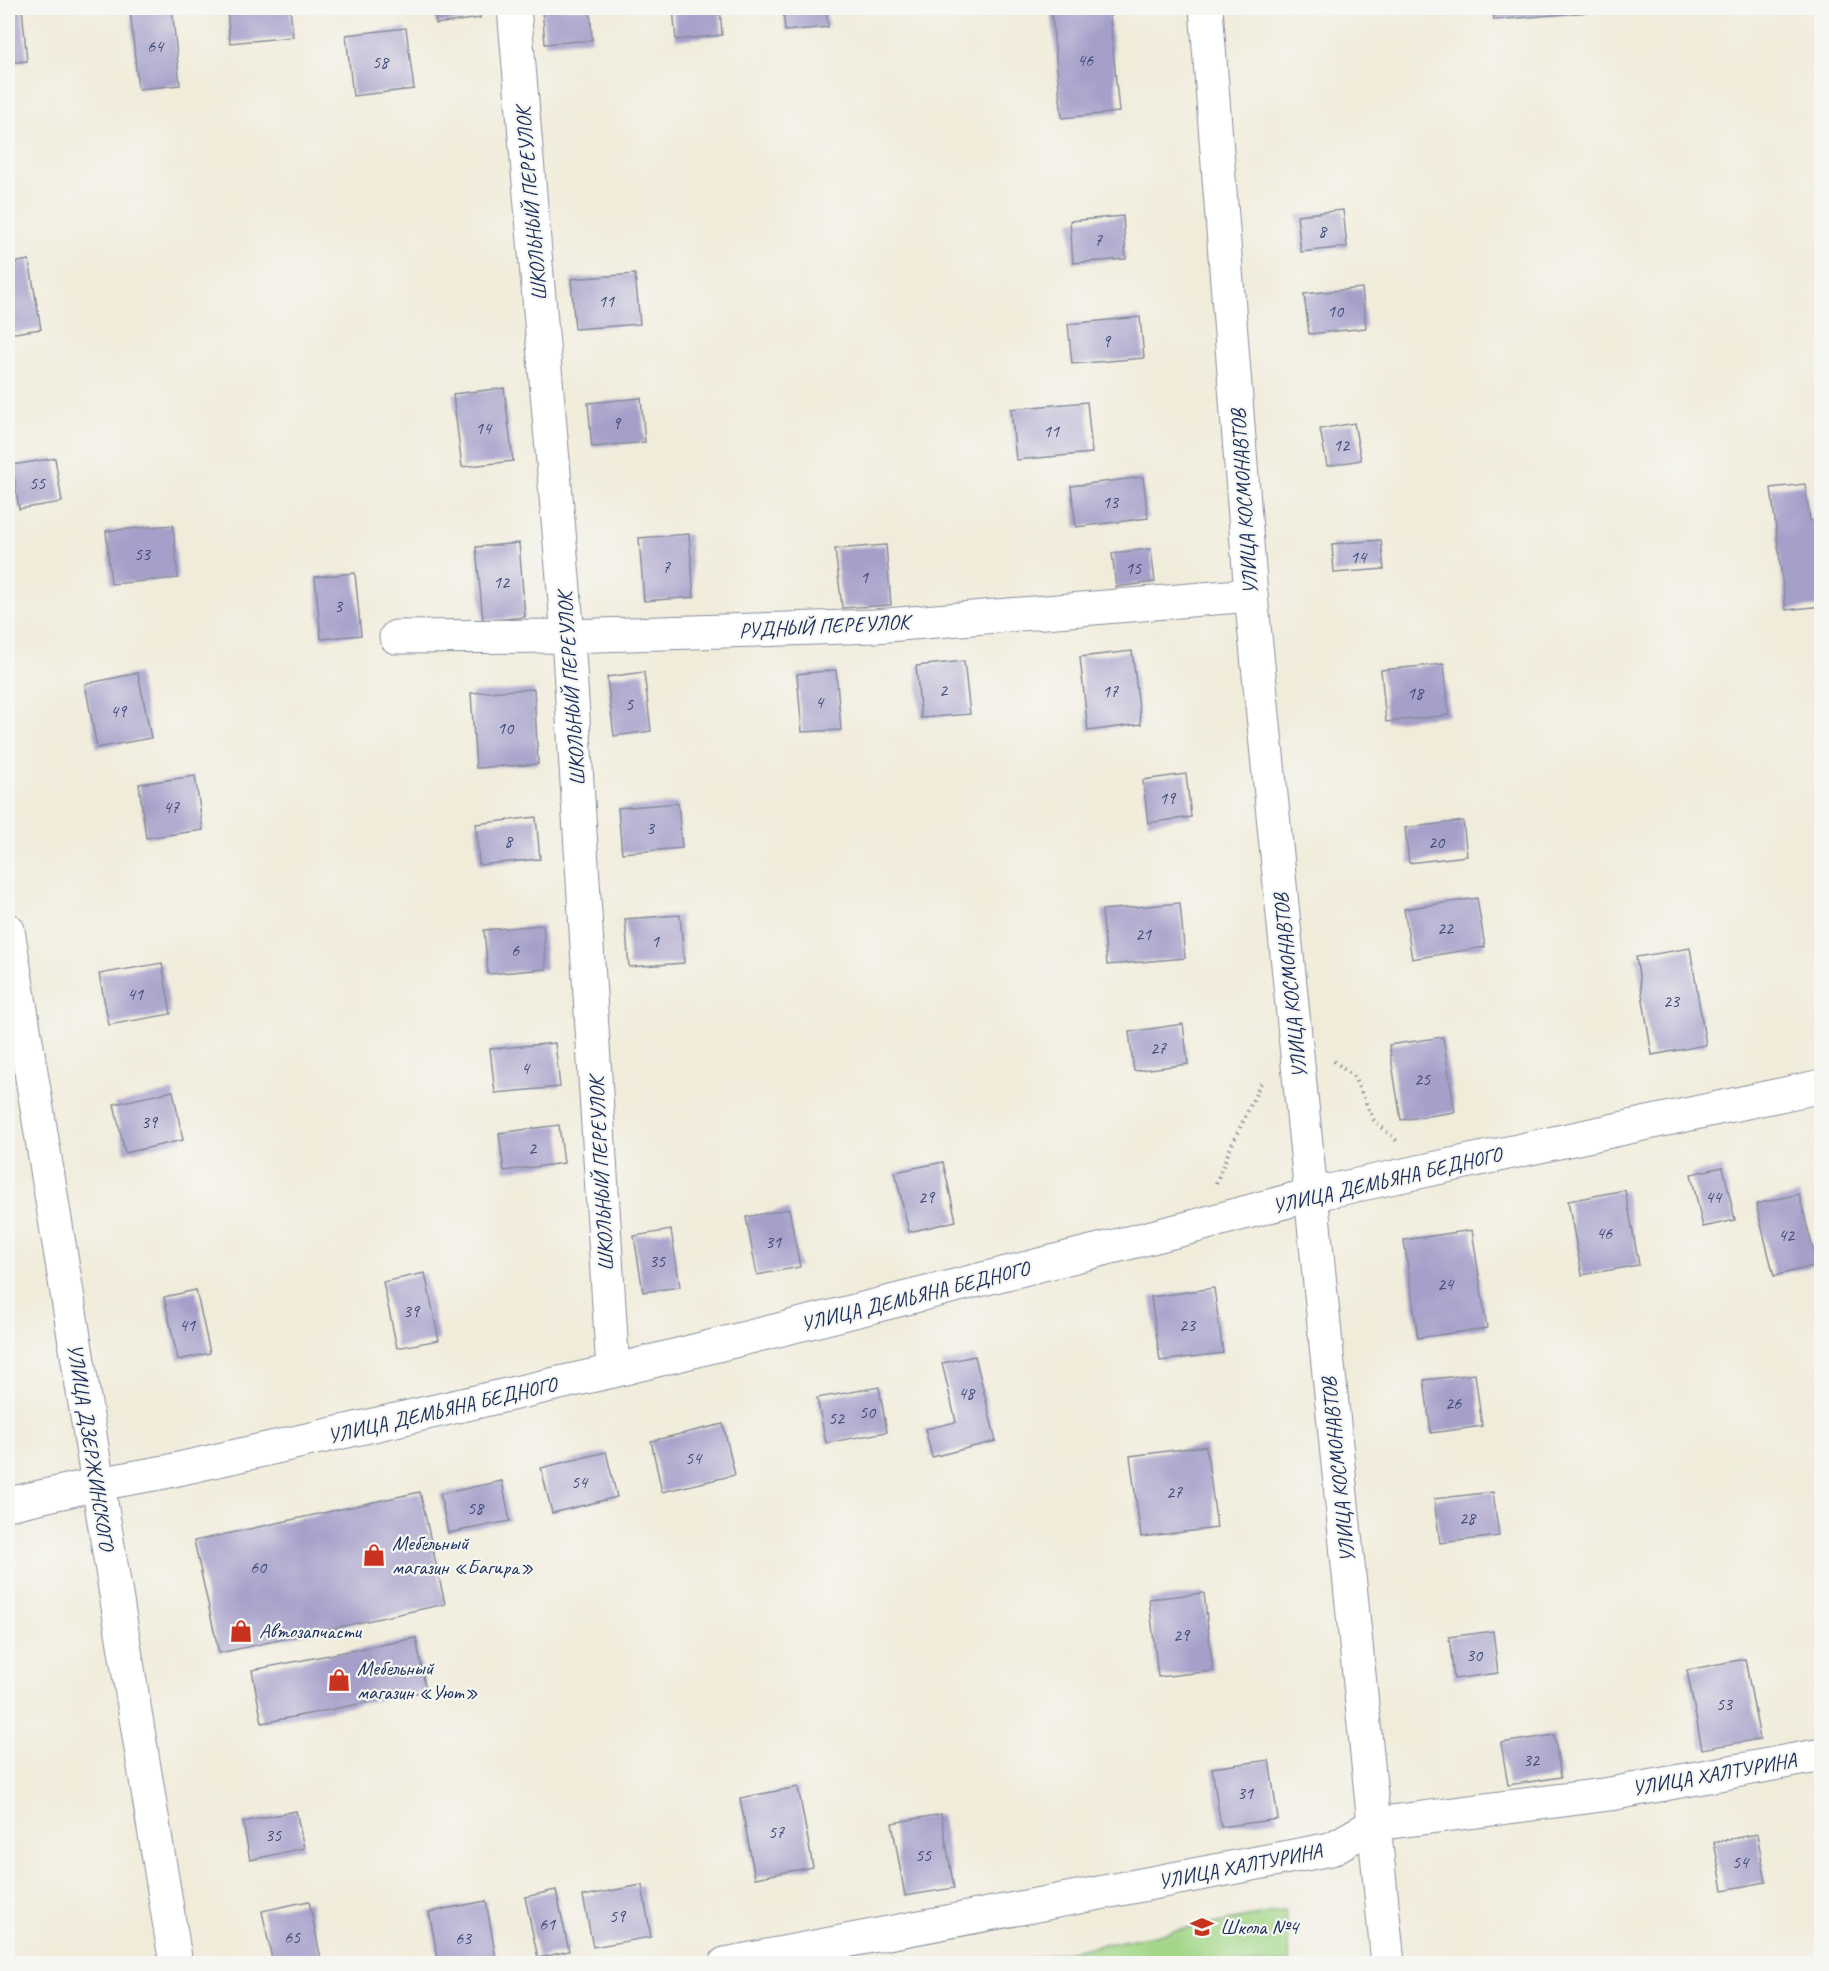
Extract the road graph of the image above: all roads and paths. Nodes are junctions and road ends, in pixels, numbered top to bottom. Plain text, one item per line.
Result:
1 (514, 8) edge
2 (1206, 8) edge
3 (1251, 595) junction
4 (568, 636) junction
5 (396, 637) dead end
6 (8, 930) edge
7 (1296, 1047) junction
8 (1261, 1083) dead end
9 (1821, 1086) edge
10 (1402, 1145) dead end
11 (1310, 1195) junction
12 (1192, 1227) junction
13 (613, 1371) junction
14 (98, 1484) junction
15 (8, 1504) edge
16 (1821, 1755) edge
17 (1375, 1824) junction
18 (176, 1964) edge
19 (725, 1964) edge
20 (1388, 1964) edge

1 - 4 street, ШКОЛЬНЫЙ ПЕРЕУЛОК
2 - 3 street, УЛИЦА КОСМОНАВТОВ
3 - 4 street, РУДНЫЙ ПЕРЕУЛОК
3 - 7 street, УЛИЦА КОСМОНАВТОВ
4 - 5 street, РУДНЫЙ ПЕРЕУЛОК
4 - 13 street, ШКОЛЬНЫЙ ПЕРЕУЛОК
6 - 14 street, УЛИЦА ДЗЕРЖИНСКОГО
7 - 10 path
7 - 11 street, УЛИЦА КОСМОНАВТОВ
8 - 12 path
9 - 11 street, УЛИЦА ДЕМЬЯНА БЕДНОГО
11 - 12 street, УЛИЦА ДЕМЬЯНА БЕДНОГО
11 - 17 street, УЛИЦА КОСМОНАВТОВ
12 - 13 street, УЛИЦА ДЕМЬЯНА БЕДНОГО
13 - 14 street, УЛИЦА ДЕМЬЯНА БЕДНОГО
14 - 15 street, УЛИЦА ДЕМЬЯНА БЕДНОГО
14 - 18 street, УЛИЦА ДЗЕРЖИНСКОГО
16 - 17 street, УЛИЦА ХАЛТУРИНА
17 - 19 street, УЛИЦА ХАЛТУРИНА
17 - 20 street, УЛИЦА КОСМОНАВТОВ

